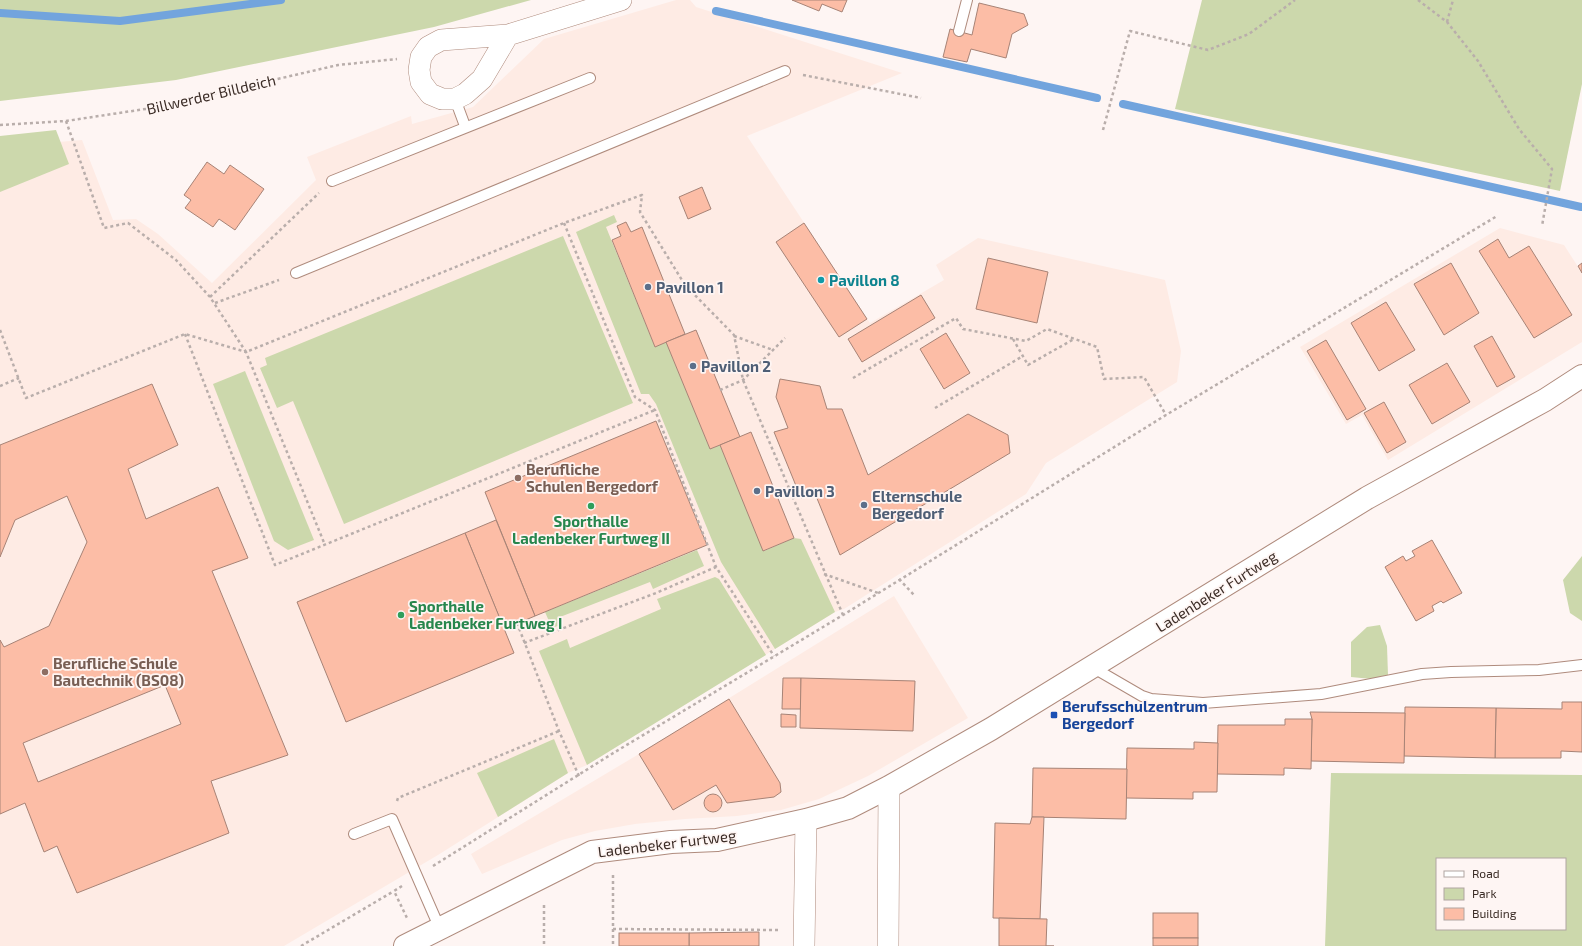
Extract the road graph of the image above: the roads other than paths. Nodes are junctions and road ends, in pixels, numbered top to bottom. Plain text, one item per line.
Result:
1 (622, 0) edge
2 (967, 0) edge
3 (958, 32) dead end
4 (508, 35) junction
5 (785, 72) road end
6 (590, 78) dead end
7 (455, 99) junction
8 (465, 126) junction
9 (332, 181) road end
10 (296, 273) road end
11 (1582, 376) edge
12 (1582, 388) edge
13 (1545, 400) junction
14 (1582, 666) edge
15 (1092, 667) junction
16 (889, 787) junction
17 (806, 820) junction
18 (354, 834) dead end
19 (440, 929) junction
20 (804, 938) edge
21 (411, 943) edge
22 (888, 946) edge

1 - 4 street
2 - 3 lane
4 - 7 street
4 - 7 street
5 - 10 lane
6 - 8 lane
7 - 8 lane
8 - 9 lane
11 - 13 street, Ladenbeker Furtweg
12 - 13 street, Ladenbeker Furtweg
13 - 15 street, Ladenbeker Furtweg
14 - 15 lane
15 - 16 street, Ladenbeker Furtweg
16 - 17 street, Ladenbeker Furtweg
16 - 22 street
17 - 19 street, Ladenbeker Furtweg
17 - 20 street
18 - 19 lane
19 - 21 street, Ladenbeker Furtweg

